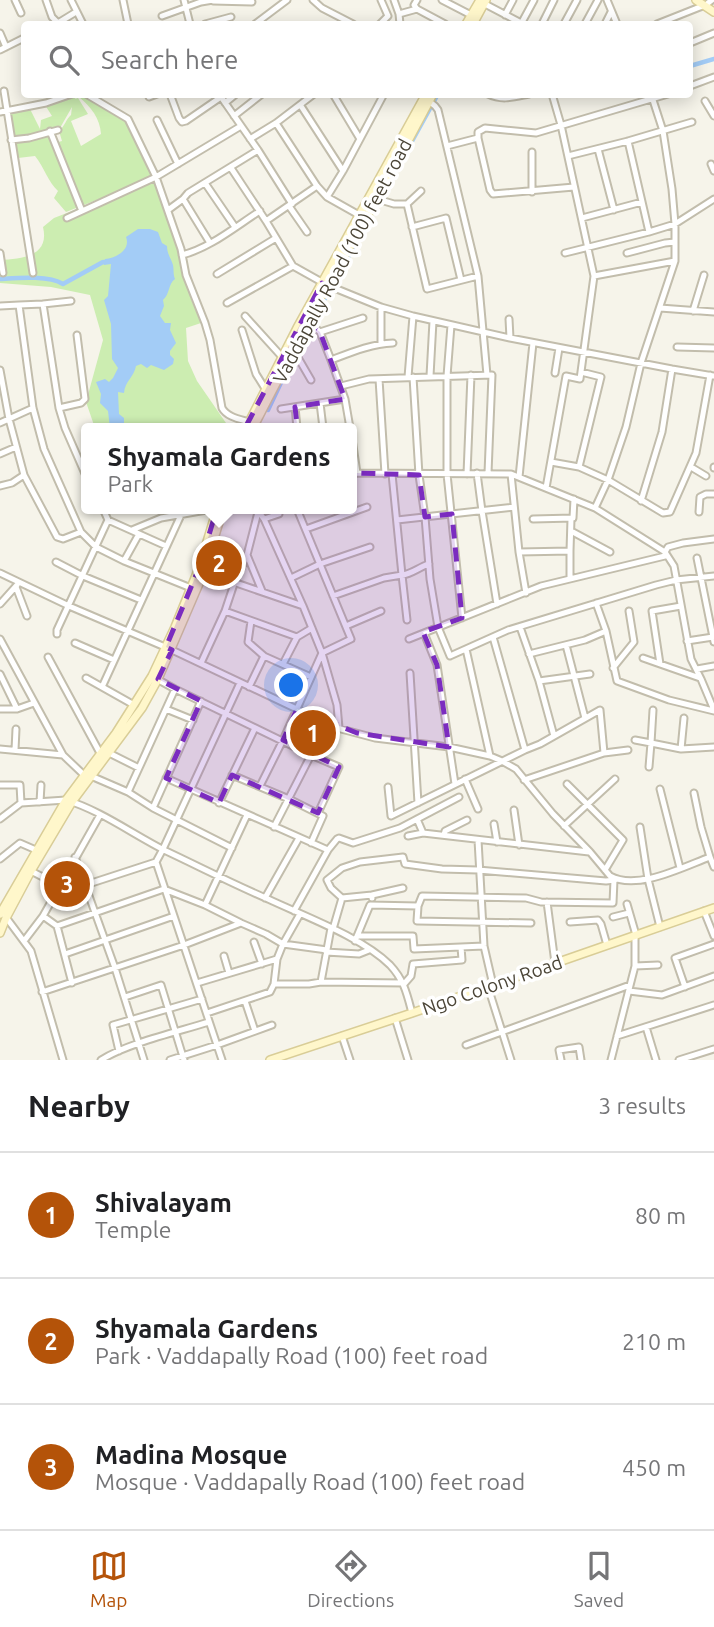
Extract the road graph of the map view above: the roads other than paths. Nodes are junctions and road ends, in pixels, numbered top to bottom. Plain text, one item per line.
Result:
1 (15, 0) edge
2 (46, 0) edge
3 (71, 0) edge
4 (123, 0) edge
5 (184, 0) edge
6 (213, 0) edge
7 (287, 0) edge
8 (313, 0) edge
9 (381, 0) edge
10 (394, 0) edge
11 (417, 0) edge
12 (442, 0) edge
13 (513, 0) edge
14 (534, 0) edge
15 (554, 0) edge
16 (577, 0) edge
17 (598, 0) edge
18 (607, 0) edge
19 (696, 0) edge
20 (484, 1) edge
21 (252, 2) dead end
22 (709, 3) edge
23 (186, 8) junction
24 (417, 9) junction
25 (76, 12) junction
26 (611, 12) junction
27 (714, 12) edge
28 (21, 13) dead end
29 (399, 15) junction
30 (505, 15) junction
31 (162, 16) dead end
32 (231, 17) dead end
33 (55, 21) edge
34 (62, 21) edge
35 (81, 21) edge
36 (127, 21) edge
37 (189, 21) edge
38 (216, 21) edge
39 (259, 21) edge
40 (347, 21) edge
41 (383, 21) edge
42 (400, 21) edge
43 (440, 21) edge
44 (471, 21) edge
45 (516, 21) edge
46 (524, 21) edge
47 (544, 21) edge
48 (566, 21) edge
49 (586, 21) edge
50 (606, 21) edge
51 (616, 21) edge
52 (664, 21) edge
53 (0, 33) edge
54 (714, 33) edge
55 (21, 39) edge
56 (693, 42) edge
57 (3, 48) edge
58 (714, 77) edge
59 (693, 85) edge
60 (4, 91) dead end
61 (60, 98) edge
62 (92, 98) edge
63 (171, 98) edge
64 (222, 98) edge
65 (257, 98) edge
66 (310, 98) edge
67 (335, 98) edge
68 (382, 98) edge
69 (553, 98) edge
70 (658, 98) edge
71 (430, 99) edge
72 (653, 100) junction
73 (705, 101) dead end
74 (301, 106) junction
75 (3, 112) edge
76 (713, 113) edge
77 (234, 116) junction
78 (157, 120) dead end
79 (692, 122) dead end
80 (276, 123) junction
81 (561, 125) junction
82 (241, 126) junction
83 (58, 130) dead end
84 (50, 131) junction
85 (663, 131) junction
86 (478, 138) junction
87 (250, 139) junction
88 (360, 139) junction
89 (11, 140) junction
90 (628, 141) junction
91 (447, 146) junction
92 (598, 149) junction
93 (258, 150) junction
94 (532, 152) dead end
95 (568, 156) junction
96 (178, 164) junction
97 (710, 164) dead end
98 (231, 168) junction
99 (343, 171) junction
100 (714, 171) edge
101 (156, 177) junction
102 (205, 183) junction
103 (317, 186) junction
104 (574, 187) junction
105 (421, 191) dead end
106 (532, 192) junction
107 (327, 197) junction
108 (183, 199) junction
109 (714, 199) edge
110 (380, 200) junction
111 (642, 202) junction
112 (407, 204) junction
113 (290, 205) junction
114 (168, 210) junction
115 (614, 210) junction
116 (82, 211) junction
117 (260, 211) junction
118 (359, 215) junction
119 (67, 218) dead end
120 (582, 218) junction
121 (266, 221) junction
122 (675, 223) junction
123 (235, 227) junction
124 (412, 227) junction
125 (307, 232) dead end
126 (649, 232) junction
127 (276, 239) junction
128 (675, 242) junction
129 (210, 243) junction
130 (589, 247) junction
131 (0, 253) edge
132 (565, 253) dead end
133 (627, 253) dead end
134 (182, 255) junction
135 (675, 261) junction
136 (293, 266) junction
137 (3, 273) dead end
138 (33, 273) dead end
139 (217, 274) dead end
140 (704, 275) dead end
141 (478, 276) junction
142 (594, 276) junction
143 (461, 280) junction
144 (328, 285) junction
145 (71, 301) dead end
146 (227, 303) dead end
147 (43, 304) junction
148 (19, 305) junction
149 (0, 306) edge
150 (380, 307) junction
151 (660, 308) junction
152 (693, 311) junction
153 (714, 312) edge
154 (245, 316) dead end
155 (413, 316) junction
156 (363, 318) dead end
157 (509, 319) dead end
158 (433, 321) junction
159 (451, 325) junction
160 (313, 326) junction
161 (242, 330) dead end
162 (483, 333) junction
163 (77, 334) dead end
164 (510, 338) junction
165 (381, 343) junction
166 (393, 343) dead end
167 (533, 343) junction
168 (677, 347) dead end
169 (559, 348) junction
170 (714, 348) edge
171 (584, 352) junction
172 (296, 353) junction
173 (283, 358) junction
174 (331, 360) junction
175 (641, 363) junction
176 (672, 369) junction
177 (0, 370) edge
178 (581, 372) junction
179 (555, 373) dead end
180 (471, 375) junction
181 (486, 375) junction
182 (712, 375) edge
183 (430, 376) junction
184 (447, 376) junction
185 (411, 377) junction
186 (379, 379) junction
187 (311, 380) dead end
188 (341, 386) junction
189 (266, 390) junction
190 (345, 398) junction
191 (320, 403) junction
192 (295, 407) junction
193 (33, 408) junction
194 (59, 408) junction
195 (281, 409) dead end
196 (9, 419) junction
197 (243, 423) edge
198 (250, 423) edge
199 (251, 423) edge
200 (297, 423) edge
201 (322, 423) edge
202 (349, 423) edge
203 (0, 424) edge
204 (16, 447) junction
205 (0, 454) edge
206 (551, 462) junction
207 (81, 465) edge
208 (579, 467) junction
209 (691, 467) junction
210 (477, 473) junction
211 (488, 473) junction
212 (357, 474) edge
213 (385, 474) junction
214 (392, 474) junction
215 (447, 474) junction
216 (467, 474) junction
217 (511, 474) junction
218 (24, 475) junction
219 (419, 475) junction
220 (706, 476) dead end
221 (519, 477) junction
222 (608, 480) junction
223 (0, 486) edge
224 (546, 488) junction
225 (714, 494) edge
226 (574, 499) junction
227 (641, 501) junction
228 (367, 507) dead end
229 (514, 508) junction
230 (594, 508) junction
231 (357, 510) edge
232 (482, 511) junction
233 (699, 512) dead end
234 (105, 514) edge
235 (190, 514) edge
236 (216, 514) edge
237 (221, 514) edge
238 (258, 514) edge
239 (261, 514) edge
240 (279, 514) edge
241 (299, 514) edge
242 (337, 514) edge
243 (347, 514) edge
244 (452, 514) junction
245 (181, 516) junction
246 (338, 517) junction
247 (425, 517) junction
248 (264, 519) junction
249 (533, 519) dead end
250 (571, 519) junction
251 (108, 520) junction
252 (397, 520) junction
253 (306, 529) junction
254 (132, 530) junction
255 (571, 531) junction
256 (81, 532) junction
257 (139, 534) junction
258 (714, 540) edge
259 (166, 546) junction
260 (96, 547) junction
261 (370, 547) dead end
262 (570, 551) junction
263 (519, 552) junction
264 (610, 552) dead end
265 (665, 552) junction
266 (247, 555) junction
267 (696, 558) dead end
268 (124, 561) junction
269 (56, 562) dead end
270 (320, 564) junction
271 (429, 564) junction
272 (0, 572) edge
273 (204, 572) junction
274 (153, 573) junction
275 (402, 575) junction
276 (83, 576) junction
277 (714, 576) edge
278 (291, 578) junction
279 (570, 578) junction
280 (701, 578) junction
281 (676, 580) junction
282 (235, 581) junction
283 (17, 585) junction
284 (191, 588) junction
285 (262, 591) junction
286 (526, 593) junction
287 (333, 596) junction
288 (141, 600) junction
289 (596, 603) junction
290 (0, 604) edge
291 (497, 604) junction
292 (69, 606) junction
293 (303, 606) junction
294 (681, 606) junction
295 (225, 611) junction
296 (381, 611) dead end
297 (629, 611) dead end
298 (27, 616) dead end
299 (462, 618) junction
300 (407, 620) dead end
301 (251, 621) junction
302 (346, 626) junction
303 (439, 627) junction
304 (520, 627) junction
305 (312, 628) junction
306 (606, 631) junction
307 (127, 632) junction
308 (424, 633) junction
309 (57, 634) dead end
310 (297, 637) junction
311 (493, 637) junction
312 (0, 639) edge
313 (408, 639) dead end
314 (713, 639) edge
315 (687, 641) junction
316 (75, 643) dead end
317 (566, 645) junction
318 (169, 648) junction
319 (466, 649) junction
320 (322, 653) junction
321 (529, 654) junction
322 (264, 656) junction
323 (48, 657) dead end
324 (643, 658) dead end
325 (114, 660) junction
326 (201, 663) junction
327 (283, 664) junction
328 (660, 664) junction
329 (714, 666) edge
330 (613, 668) junction
331 (696, 669) junction
332 (0, 674) edge
333 (410, 674) dead end
334 (590, 674) dead end
335 (574, 676) junction
336 (311, 677) junction
337 (86, 678) dead end
338 (155, 678) junction
339 (701, 679) junction
340 (539, 681) junction
341 (240, 683) junction
342 (102, 687) junction
343 (249, 687) junction
344 (175, 689) junction
345 (201, 701) junction
346 (34, 703) junction
347 (134, 705) junction
348 (0, 709) edge
349 (17, 709) junction
350 (166, 709) junction
351 (297, 709) junction
352 (653, 710) dead end
353 (714, 710) edge
354 (226, 714) junction
355 (586, 718) junction
356 (684, 718) dead end
357 (193, 720) junction
358 (256, 728) junction
359 (339, 728) junction
360 (16, 729) dead end
361 (554, 736) junction
362 (283, 740) junction
363 (635, 740) dead end
364 (414, 743) junction
365 (651, 743) junction
366 (449, 747) junction
367 (714, 747) edge
368 (681, 748) junction
369 (0, 749) edge
370 (16, 750) junction
371 (524, 750) junction
372 (628, 750) dead end
373 (105, 753) junction
374 (604, 753) junction
375 (63, 755) junction
376 (311, 755) junction
377 (490, 756) junction
378 (502, 761) junction
379 (649, 767) dead end
380 (139, 768) junction
381 (88, 775) junction
382 (232, 775) junction
383 (166, 778) junction
384 (465, 779) junction
385 (615, 779) dead end
386 (524, 780) junction
387 (455, 784) junction
388 (567, 784) dead end
389 (0, 785) edge
390 (41, 785) dead end
391 (260, 786) junction
392 (388, 787) dead end
393 (190, 789) junction
394 (660, 789) dead end
395 (128, 792) junction
396 (694, 793) dead end
397 (459, 797) dead end
398 (289, 799) junction
399 (69, 801) junction
400 (40, 802) junction
401 (21, 803) junction
402 (219, 803) junction
403 (418, 803) junction
404 (588, 805) junction
405 (153, 808) junction
406 (478, 809) dead end
407 (403, 810) junction
408 (514, 810) dead end
409 (318, 813) junction
410 (100, 815) junction
411 (247, 815) junction
412 (417, 818) junction
413 (0, 819) edge
414 (177, 820) junction
415 (467, 820) dead end
416 (408, 824) junction
417 (494, 824) dead end
418 (564, 826) junction
419 (274, 827) junction
420 (640, 827) dead end
421 (423, 833) junction
422 (444, 835) junction
423 (408, 836) dead end
424 (299, 838) junction
425 (478, 840) junction
426 (311, 842) junction
427 (497, 842) junction
428 (519, 845) junction
429 (232, 848) junction
430 (163, 849) junction
431 (36, 850) junction
432 (328, 850) junction
433 (590, 852) junction
434 (75, 857) junction
435 (710, 857) junction
436 (0, 859) edge
437 (156, 862) junction
438 (714, 867) edge
439 (680, 868) junction
440 (478, 870) junction
441 (605, 870) junction
442 (31, 871) junction
443 (219, 876) junction
444 (648, 878) junction
445 (616, 880) junction
446 (86, 885) junction
447 (59, 887) junction
448 (403, 888) dead end
449 (164, 889) junction
450 (372, 895) junction
451 (480, 897) junction
452 (265, 898) junction
453 (342, 898) junction
454 (547, 902) junction
455 (626, 904) dead end
456 (205, 905) junction
457 (370, 905) junction
458 (418, 906) junction
459 (714, 908) edge
460 (704, 911) junction
461 (2, 912) edge
462 (297, 912) junction
463 (94, 913) junction
464 (629, 913) junction
465 (43, 916) junction
466 (174, 916) junction
467 (613, 917) dead end
468 (570, 922) dead end
469 (241, 923) junction
470 (482, 923) junction
471 (531, 923) dead end
472 (57, 926) junction
473 (660, 927) junction
474 (332, 928) junction
475 (0, 933) edge
476 (636, 935) junction
477 (714, 936) edge
478 (356, 938) junction
479 (105, 940) junction
480 (24, 941) junction
481 (254, 942) dead end
482 (284, 944) junction
483 (714, 944) edge
484 (184, 945) junction
485 (607, 945) junction
486 (484, 946) junction
487 (461, 947) junction
488 (414, 949) junction
489 (369, 950) junction
490 (326, 951) junction
491 (65, 954) junction
492 (224, 956) dead end
493 (277, 959) junction
494 (555, 963) junction
495 (262, 964) junction
496 (413, 964) junction
497 (658, 965) dead end
498 (635, 966) junction
499 (115, 968) junction
500 (229, 974) junction
501 (714, 976) edge
502 (72, 982) junction
503 (321, 982) junction
504 (197, 983) junction
505 (404, 984) junction
506 (274, 985) junction
507 (490, 986) junction
508 (685, 987) junction
509 (629, 988) junction
510 (42, 992) junction
511 (125, 997) junction
512 (202, 999) junction
513 (245, 1001) junction
514 (714, 1005) edge
515 (169, 1009) junction
516 (207, 1013) junction
517 (412, 1013) junction
518 (395, 1018) junction
519 (132, 1020) junction
520 (209, 1022) junction
521 (272, 1025) dead end
522 (646, 1027) junction
523 (255, 1031) junction
524 (176, 1032) junction
525 (502, 1032) junction
526 (342, 1036) junction
527 (617, 1037) junction
528 (139, 1044) junction
529 (217, 1045) junction
530 (466, 1045) dead end
531 (714, 1049) edge
532 (119, 1051) junction
533 (183, 1058) edge
534 (63, 1060) edge
535 (101, 1060) edge
536 (144, 1060) edge
537 (170, 1060) edge
538 (222, 1060) edge
539 (270, 1060) edge
540 (350, 1060) edge
541 (408, 1060) edge
542 (511, 1060) edge
543 (561, 1060) edge
544 (581, 1060) edge
545 (611, 1060) edge
546 (656, 1060) edge
547 (679, 1060) edge

1 - 28 street
2 - 33 street
3 - 25 street
4 - 36 street
5 - 23 street
6 - 21 street
6 - 23 street
7 - 39 street
8 - 40 street
9 - 41 street
10 - 29 street
11 - 24 street
12 - 44 street
13 - 30 street
14 - 46 street
15 - 47 street
16 - 48 street
17 - 49 street
18 - 26 street
19 - 22 main road
20 - 30 street
20 - 44 main road
22 - 27 main road
22 - 52 street
23 - 31 street
23 - 37 street
24 - 29 street
24 - 43 street
25 - 34 street
25 - 35 street
26 - 50 street
26 - 51 street
29 - 42 street
30 - 45 street
32 - 38 street
53 - 57 street
54 - 56 street
55 - 57 street
58 - 59 street
60 - 75 street
61 - 75 street
62 - 101 street
63 - 64 street
64 - 77 street
65 - 77 street
66 - 74 street
67 - 88 street
68 - 88 street
69 - 81 street
70 - 72 street
71 - 91 street
71 - 110 main road, Vaddapally Road (100) feet road
71 - 118 main road
72 - 81 street
72 - 85 street
73 - 76 street
74 - 80 street
74 - 99 street
75 - 89 street
77 - 82 street
78 - 96 street
79 - 85 street
80 - 87 street
80 - 103 street
81 - 86 street
81 - 95 street
82 - 87 street
82 - 96 street
83 - 84 street
84 - 89 street
84 - 116 street
85 - 90 street
85 - 122 street
86 - 91 street
86 - 106 street
87 - 93 street
88 - 99 street
89 - 138 street
90 - 92 street
90 - 111 street
91 - 141 street
92 - 95 street
92 - 115 street
93 - 98 street
93 - 113 street
94 - 106 street
95 - 104 street
96 - 101 street
97 - 100 street
98 - 102 street
98 - 117 street
99 - 107 street
101 - 114 street
101 - 116 street
102 - 108 street
102 - 123 street
103 - 107 street
103 - 113 street
104 - 106 street
104 - 120 street
105 - 112 street
107 - 118 street
108 - 114 street
108 - 129 street
109 - 122 street
110 - 112 street
110 - 144 main road, Vaddapally Road (100) feet road
111 - 115 street
111 - 126 street
112 - 124 street
113 - 121 street
113 - 125 street
114 - 134 street
115 - 120 street
116 - 119 street
117 - 121 street
117 - 123 street
118 - 144 main road
120 - 130 street
121 - 127 street
122 - 126 street
122 - 128 street
123 - 129 street
124 - 143 street
124 - 143 street
126 - 130 street
127 - 136 street
127 - 139 street
128 - 133 street
128 - 135 street
129 - 134 street
130 - 132 street
130 - 142 street
131 - 137 street
134 - 197 street
135 - 142 street
135 - 151 street
136 - 144 street
136 - 146 street
140 - 152 street
141 - 143 street
141 - 162 street
142 - 171 street
144 - 150 street
144 - 160 main road, Vaddapally Road (100) feet road
144 - 173 main road
145 - 147 street
147 - 148 street
147 - 194 street
148 - 149 street
148 - 193 street
150 - 155 street
150 - 165 street
151 - 152 street
151 - 175 street
152 - 153 street
154 - 173 street
155 - 158 street
155 - 185 street
156 - 160 street
157 - 164 street
158 - 159 street
158 - 183 street
159 - 162 street
159 - 184 street
160 - 172 main road, Vaddapally Road (100) feet road
160 - 174 street
161 - 189 street
162 - 164 street
162 - 181 street
163 - 194 street
164 - 167 street
165 - 166 street
165 - 174 street
167 - 169 street
167 - 221 street
168 - 170 street
169 - 171 street
169 - 179 street
171 - 175 street
171 - 178 street
172 - 187 street
172 - 199 main road, Vaddapally Road (100) feet road
173 - 189 main road
174 - 188 street
175 - 176 street
175 - 222 street
176 - 182 street
176 - 227 street
177 - 196 street
178 - 206 street
178 - 208 street
180 - 181 street
180 - 184 street
180 - 216 street
181 - 211 street
182 - 209 street
183 - 184 street
183 - 185 street
184 - 215 street
185 - 186 street
185 - 219 street
186 - 188 street
186 - 213 street
188 - 190 street
189 - 198 main road
190 - 191 street
190 - 202 street
191 - 192 street
191 - 201 street
192 - 195 street
192 - 200 street
193 - 196 street
193 - 256 street
194 - 207 street
196 - 203 street
196 - 204 street
204 - 205 street
204 - 218 street
206 - 208 street
206 - 224 street
208 - 222 street
209 - 220 street
209 - 227 street
210 - 211 street
210 - 216 street
210 - 232 street
211 - 217 street
212 - 213 street
213 - 214 street
214 - 219 street
214 - 252 street
215 - 216 street
215 - 219 street
215 - 244 street
217 - 221 street
217 - 229 street
218 - 223 street
218 - 256 street
219 - 247 street
221 - 224 street
222 - 227 street
222 - 230 street
224 - 226 street
225 - 233 street
226 - 230 street
226 - 250 street
228 - 231 street
229 - 232 street
229 - 263 street
230 - 265 street
232 - 244 street
232 - 291 street
234 - 251 street
235 - 245 street
236 - 284 main road
237 - 273 main road
238 - 266 street
239 - 248 street
240 - 248 street
241 - 253 street
242 - 246 street
243 - 246 street
244 - 247 street
244 - 299 street
245 - 254 street
245 - 259 street
246 - 253 street
247 - 252 street
247 - 271 street
248 - 278 street
249 - 250 street
250 - 255 street
251 - 254 street
251 - 260 street
252 - 275 street
253 - 270 street
254 - 257 street
255 - 262 street
255 - 264 street
256 - 260 street
257 - 259 street
257 - 268 street
258 - 265 street
259 - 274 street
260 - 268 street
260 - 276 street
261 - 270 street
262 - 263 street
262 - 279 street
263 - 286 street
265 - 279 street
265 - 281 street
266 - 282 street
266 - 285 street
267 - 280 street
268 - 274 street
269 - 276 street
270 - 278 street
270 - 287 street
271 - 275 street
271 - 303 street
272 - 283 street
273 - 282 street
273 - 318 main road
274 - 284 street
274 - 288 street
275 - 287 street
275 - 300 street
276 - 288 street
276 - 292 street
277 - 280 street
278 - 293 street
279 - 286 street
280 - 281 street
280 - 314 street
281 - 289 street
281 - 294 street
282 - 285 street
282 - 295 street
283 - 290 street
283 - 292 street
283 - 298 street
284 - 318 main road
285 - 293 street
286 - 291 street
287 - 302 street
288 - 307 street
289 - 304 street
289 - 306 street
291 - 299 street
292 - 307 street
292 - 309 street
293 - 305 street
294 - 315 street
294 - 328 street
295 - 301 street
295 - 326 street
296 - 302 street
297 - 330 street
299 - 303 street
301 - 310 street
301 - 322 street
302 - 320 street
303 - 308 street
303 - 319 street
304 - 311 street
304 - 321 street
305 - 310 street
305 - 320 street
306 - 317 street
306 - 330 street
307 - 318 street
307 - 325 street
308 - 313 street
308 - 366 street
310 - 327 street
311 - 319 street
311 - 371 street
312 - 346 street
314 - 315 street
315 - 331 street
316 - 325 street
317 - 321 street
317 - 335 street
318 - 326 street
318 - 338 main road
319 - 377 street
320 - 336 street
320 - 359 street
321 - 340 street
322 - 327 street
322 - 343 street
323 - 373 street
324 - 328 street
325 - 342 street
326 - 341 street
327 - 336 street
328 - 339 street
329 - 331 street
330 - 353 street
331 - 339 street
332 - 349 street
333 - 364 street
334 - 335 street
335 - 340 street
335 - 355 street
336 - 351 street
337 - 342 street
338 - 344 street
338 - 347 main road
338 - 373 main road
339 - 353 street
340 - 361 street
341 - 343 street
341 - 354 street
342 - 347 street
343 - 351 street
344 - 345 street
344 - 350 street
345 - 354 street
345 - 357 street
346 - 349 street
346 - 375 street
347 - 373 main road
348 - 349 street
350 - 357 street
350 - 380 street
351 - 359 street
351 - 362 street
352 - 365 street
354 - 358 street
354 - 393 street
355 - 361 street
355 - 374 street
356 - 368 street
357 - 383 street
358 - 362 street
358 - 382 street
359 - 364 street
360 - 370 street
361 - 371 street
362 - 376 street
362 - 391 street
363 - 365 street
364 - 366 street
364 - 403 street
365 - 368 street
365 - 379 street
366 - 377 street
366 - 387 street
367 - 368 street
369 - 370 street
370 - 375 street
371 - 378 street
372 - 374 street
373 - 380 street
373 - 381 main road
374 - 386 street
375 - 381 street
376 - 398 street
376 - 409 street
377 - 378 street
378 - 384 street
378 - 386 street
380 - 395 street
381 - 395 street
381 - 399 main road
382 - 391 street
382 - 402 street
383 - 393 street
383 - 405 street
384 - 387 street
384 - 406 street
385 - 404 street
386 - 418 street
387 - 403 street
388 - 404 street
389 - 401 street
390 - 400 street
391 - 398 street
392 - 407 street
393 - 402 street
393 - 414 street
394 - 439 street
395 - 405 street
396 - 435 street
397 - 412 street
398 - 409 street
398 - 419 street
399 - 400 street
399 - 410 street
399 - 431 main road
399 - 442 main road
400 - 401 street
401 - 413 street
402 - 411 street
403 - 407 street
404 - 418 street
404 - 441 street
405 - 414 street
407 - 416 street
408 - 428 street
409 - 426 street
410 - 430 street
410 - 434 street
411 - 419 street
411 - 429 street
412 - 416 street
412 - 421 street
414 - 429 street
414 - 430 street
415 - 422 street
416 - 432 street
417 - 427 street
418 - 433 street
419 - 424 street
420 - 444 street
421 - 422 street
421 - 423 street
422 - 425 street
424 - 426 street
424 - 452 street
425 - 427 street
425 - 440 street
426 - 432 street
427 - 428 street
428 - 433 street
429 - 443 street
430 - 437 street
430 - 443 street
431 - 436 street
431 - 461 main road
432 - 462 street
433 - 441 street
434 - 446 street
434 - 447 street
435 - 438 street
435 - 439 street
437 - 446 street
437 - 449 street
439 - 444 street
440 - 445 street
440 - 451 street
440 - 453 street
441 - 445 street
442 - 447 street
442 - 461 main road
443 - 452 street
443 - 456 street
444 - 445 street
444 - 473 street
445 - 454 street
446 - 447 street
446 - 463 street
447 - 465 street
448 - 450 street
449 - 456 street
449 - 463 street
449 - 466 street
450 - 453 street
450 - 457 street
451 - 454 street
451 - 458 street
451 - 470 street
452 - 462 street
453 - 474 street
454 - 494 street
455 - 464 street
456 - 469 street
457 - 458 street
457 - 478 street
458 - 470 street
459 - 460 main road, Ngo Colony Road
460 - 473 main road, Ngo Colony Road
460 - 477 street
461 - 475 main road
461 - 480 street
462 - 474 street
462 - 482 street
463 - 472 street
463 - 479 street
464 - 467 street
464 - 476 street
465 - 472 street
465 - 480 street
466 - 479 street
466 - 484 street
468 - 485 street
469 - 482 street
469 - 484 street
470 - 471 street
470 - 486 street
472 - 491 street
473 - 476 main road, Ngo Colony Road
474 - 478 street
474 - 490 street
476 - 485 main road, Ngo Colony Road
476 - 498 street
478 - 488 street
478 - 489 street
479 - 491 street
479 - 499 street
480 - 510 street
481 - 495 street
482 - 490 street
482 - 493 street
483 - 508 street
484 - 499 street
484 - 504 street
485 - 494 main road, Ngo Colony Road
486 - 487 street
486 - 507 street
487 - 488 street
487 - 496 street
488 - 496 street
489 - 490 street
489 - 505 street
490 - 503 street
491 - 502 street
492 - 500 street
493 - 495 street
493 - 506 street
494 - 507 main road, Ngo Colony Road
495 - 500 street
496 - 505 street
497 - 498 street
498 - 509 street
499 - 502 street
499 - 511 street
500 - 504 street
501 - 508 street
502 - 510 street
503 - 505 street
503 - 506 street
504 - 512 street
505 - 517 street
506 - 513 street
507 - 517 main road, Ngo Colony Road
507 - 525 street
508 - 509 street
509 - 525 street
509 - 527 street
510 - 534 street
511 - 515 street
511 - 519 street
512 - 515 street
512 - 516 street
513 - 516 street
513 - 523 street
514 - 522 street
515 - 519 street
515 - 524 street
516 - 520 street
517 - 518 main road, Ngo Colony Road
518 - 526 main road, Ngo Colony Road
518 - 541 street
519 - 528 street
519 - 532 street
520 - 524 street
520 - 529 street
521 - 523 street
522 - 527 street
522 - 546 street
523 - 529 street
524 - 528 street
524 - 533 street
525 - 530 street
525 - 542 street
526 - 539 main road, Ngo Colony Road
526 - 540 street
527 - 545 street
528 - 532 street
528 - 536 street
529 - 533 street
529 - 538 street
531 - 547 street
532 - 535 street
533 - 537 street
543 - 544 street

